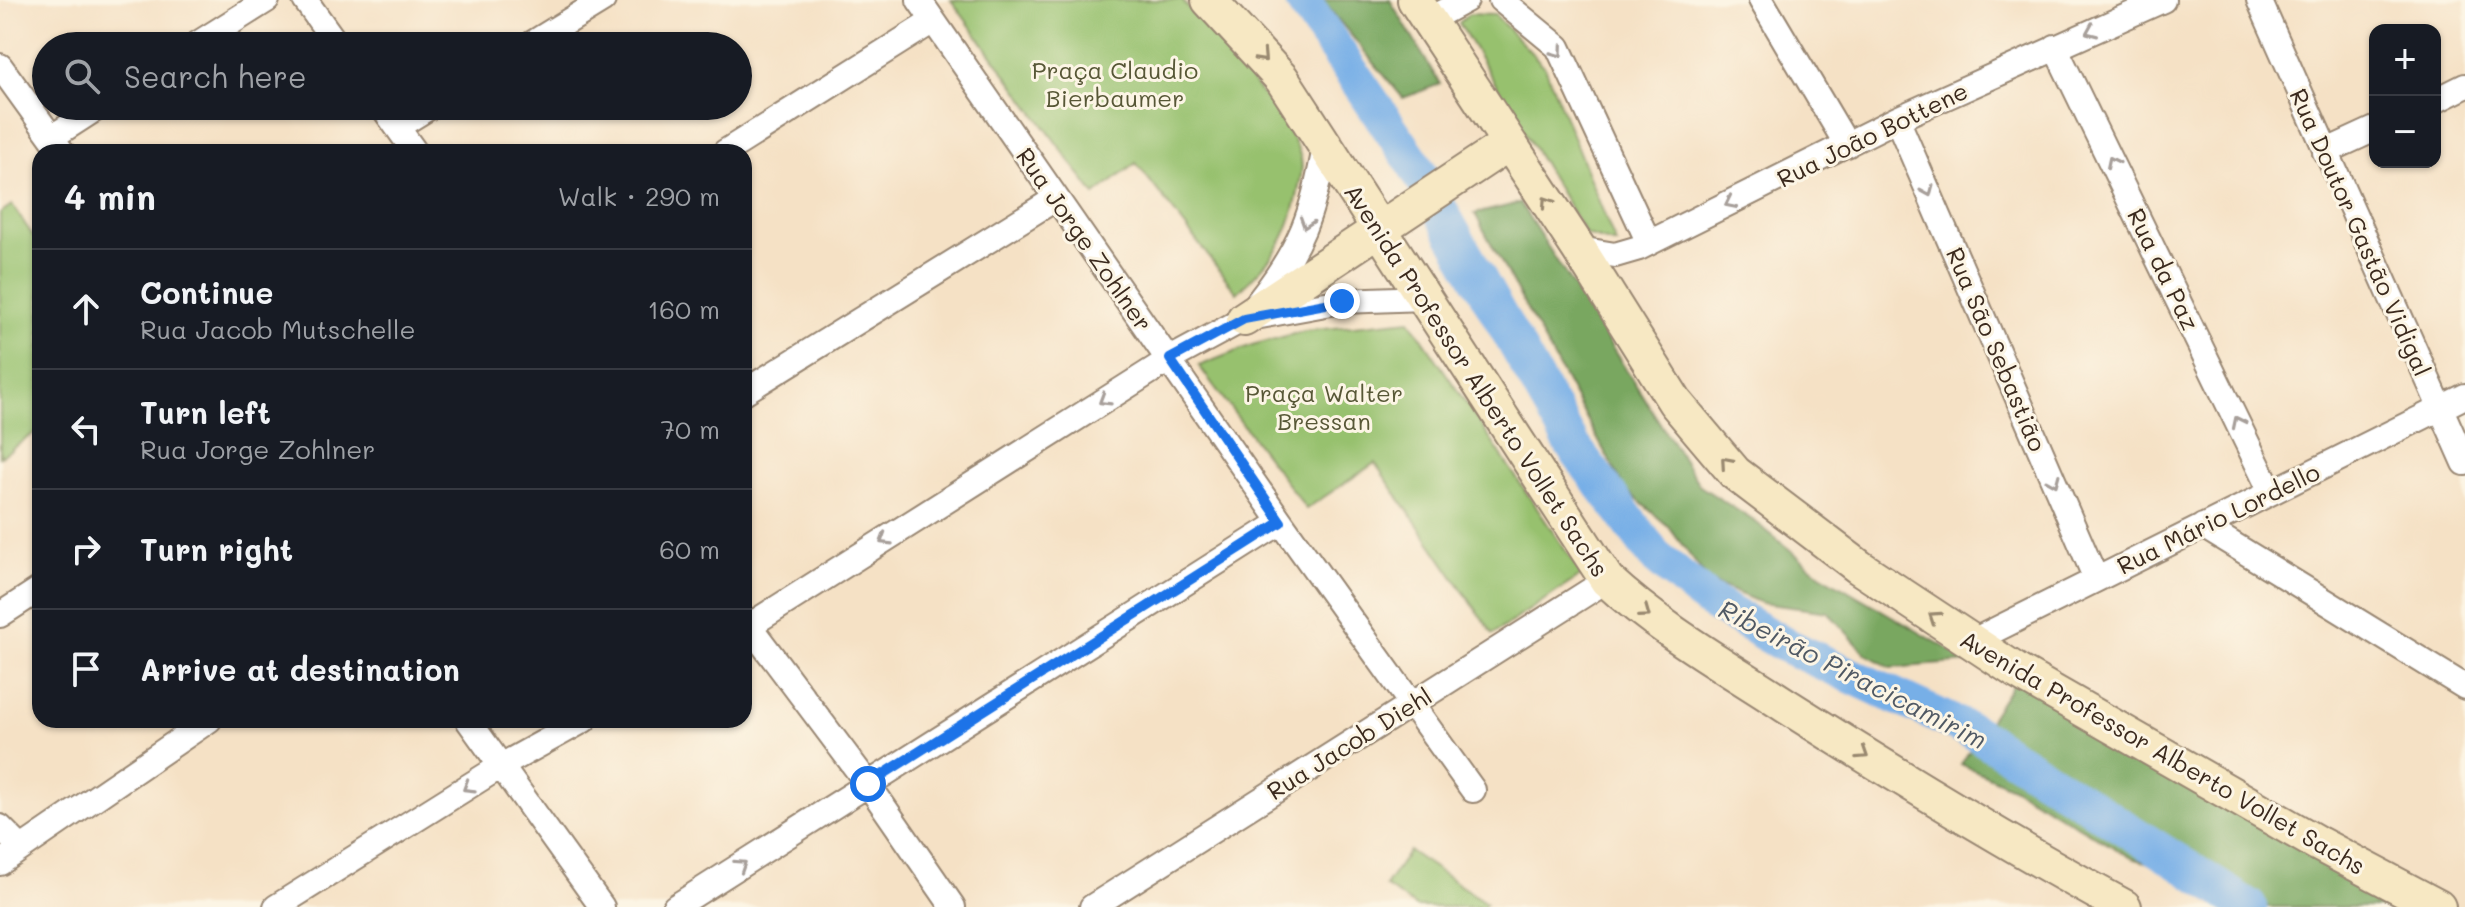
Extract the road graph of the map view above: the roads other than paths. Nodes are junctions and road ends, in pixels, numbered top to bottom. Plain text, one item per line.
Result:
1 (267, 0) edge
2 (305, 0) edge
3 (603, 0) edge
4 (919, 0) edge
5 (1209, 0) edge
6 (1466, 0) edge
7 (1501, 0) edge
8 (1761, 0) edge
9 (2163, 0) edge
10 (2259, 0) edge
11 (2117, 8) edge
12 (1422, 10) edge
13 (933, 21) junction
14 (216, 32) edge
15 (328, 32) edge
16 (551, 32) edge
17 (2055, 47) junction
18 (0, 66) edge
19 (2465, 86) edge
20 (2441, 98) edge
21 (32, 110) edge
22 (1897, 119) junction
23 (39, 120) edge
24 (84, 120) edge
25 (392, 120) edge
26 (408, 120) edge
27 (397, 127) junction
28 (2369, 132) edge
29 (1509, 143) junction
30 (57, 144) edge
31 (409, 144) edge
32 (738, 144) edge
33 (1847, 145) junction
34 (1325, 147) junction
35 (2325, 152) junction
36 (1055, 199) junction
37 (1377, 229) junction
38 (1649, 243) junction
39 (1579, 249) junction
40 (1424, 298) junction
41 (1244, 319) junction
42 (1170, 359) junction
43 (752, 387) edge
44 (2465, 396) edge
45 (2439, 408) junction
46 (2465, 463) edge
47 (2271, 492) junction
48 (1281, 522) junction
49 (2203, 526) junction
50 (2096, 579) junction
51 (1607, 580) junction
52 (32, 594) edge
53 (0, 615) edge
54 (752, 621) edge
55 (752, 633) edge
56 (1971, 642) junction
57 (2465, 687) edge
58 (1411, 704) junction
59 (197, 728) edge
60 (474, 728) edge
61 (570, 728) edge
62 (501, 766) junction
63 (868, 784) junction
64 (1473, 790) dead end
65 (0, 827) edge
66 (21, 848) junction
67 (0, 863) edge
68 (276, 907) edge
69 (602, 907) edge
70 (675, 907) edge
71 (953, 907) edge
72 (1092, 907) edge
73 (2124, 907) edge
74 (2438, 907) edge

1 - 14 street
2 - 15 street
3 - 16 street
4 - 13 street, Rua Jorge Zohlner
5 -> 34 main road, Avenida Professor Alberto Vollet Sachs
6 - 12 street
7 -> 38 street
8 - 33 street
9 - 11 street, Rua João Bottene
10 - 35 street, Rua Doutor Gastão Vidigal
11 -> 17 street, Rua João Bottene
12 - 29 main road, Avenida Professor Alberto Vollet Sachs
13 - 32 street
13 - 36 street, Rua Jorge Zohlner
17 - 22 street, Rua João Bottene
47 -> 17 street, Rua da Paz
18 - 21 street
19 - 20 street
22 - 33 street, Rua João Bottene
22 -> 50 street, Rua São Sebastião
23 - 30 street
24 - 30 street
25 - 27 street
26 - 27 street
27 - 31 street
28 - 35 street
29 - 37 main road
39 -> 29 main road, Avenida Professor Alberto Vollet Sachs
33 -> 38 street, Rua João Bottene
34 - 37 main road, Avenida Professor Alberto Vollet Sachs
34 -> 41 street
35 - 45 street, Rua Doutor Gastão Vidigal
36 - 42 street, Rua Jorge Zohlner
36 - 43 street
37 - 40 main road, Avenida Professor Alberto Vollet Sachs
37 - 41 main road
38 - 39 street, Rua João Bottene
56 -> 39 main road, Avenida Professor Alberto Vollet Sachs
40 - 41 street
40 - 51 main road, Avenida Professor Alberto Vollet Sachs
41 - 42 street
42 - 48 street, Rua Jorge Zohlner
42 -> 54 street
44 - 45 street, Rua Mário Lordello
45 - 46 street, Rua Doutor Gastão Vidigal
45 - 47 street, Rua Mário Lordello
47 - 49 street, Rua Mário Lordello
48 - 58 street, Rua Jorge Zohlner
48 - 63 street
49 - 50 street, Rua Mário Lordello
49 - 57 street
50 - 56 street, Rua Mário Lordello
51 - 58 street, Rua Jacob Diehl
51 -> 73 main road, Avenida Professor Alberto Vollet Sachs
52 - 53 street
55 - 63 street
56 - 74 main road, Avenida Professor Alberto Vollet Sachs
58 - 64 street, Rua Jorge Zohlner
58 - 72 street, Rua Jacob Diehl
59 - 66 street
60 - 62 street
61 - 62 street
62 -> 68 street
62 - 69 street
70 -> 63 street
63 - 71 street
65 - 66 street
66 - 67 street

